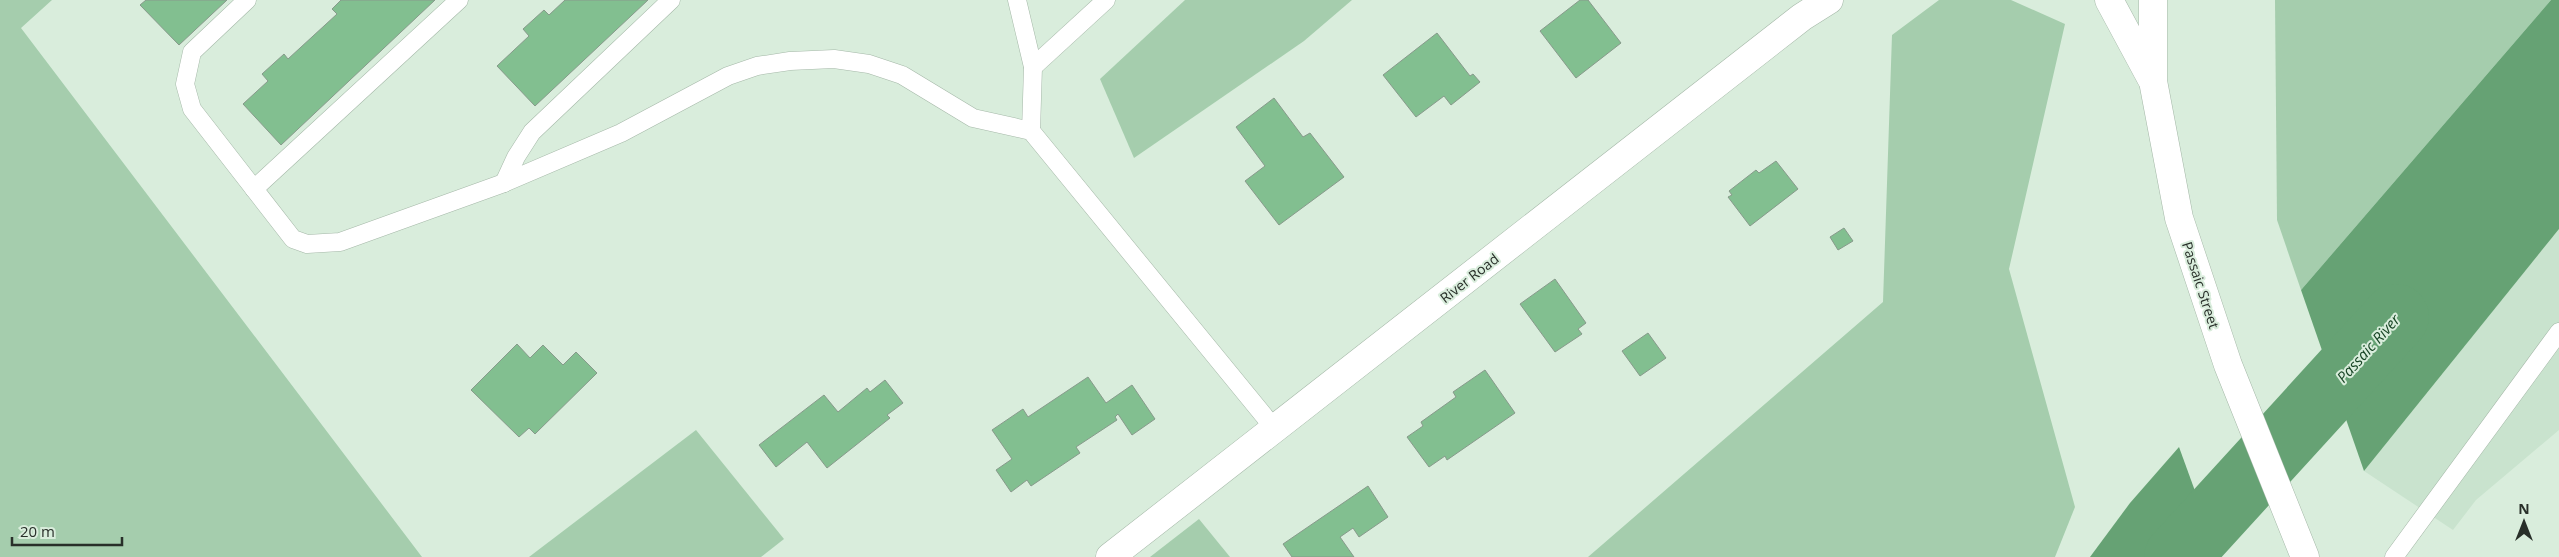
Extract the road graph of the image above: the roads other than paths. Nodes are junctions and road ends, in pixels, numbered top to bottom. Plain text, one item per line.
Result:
1 (247, 0) edge
2 (459, 0) edge
3 (671, 0) edge
4 (1017, 0) edge
5 (1106, 0) edge
6 (1829, 0) edge
7 (2109, 0) edge
8 (2153, 0) edge
9 (1033, 67) junction
10 (2153, 81) junction
11 (1032, 131) junction
12 (504, 183) junction
13 (254, 189) junction
14 (2559, 332) edge
15 (1274, 428) junction
16 (2303, 553) edge
17 (1110, 557) edge
18 (2394, 557) edge

1 - 13 lane
2 - 13 lane
3 - 12 lane
4 - 9 lane
5 - 9 lane
6 - 15 street, River Road
7 - 10 street
8 - 10 street, Passaic Street
9 - 11 lane
10 - 16 street, Passaic Street
11 - 12 lane
11 - 15 lane
12 - 13 lane
14 - 18 lane
15 - 17 street, River Road

